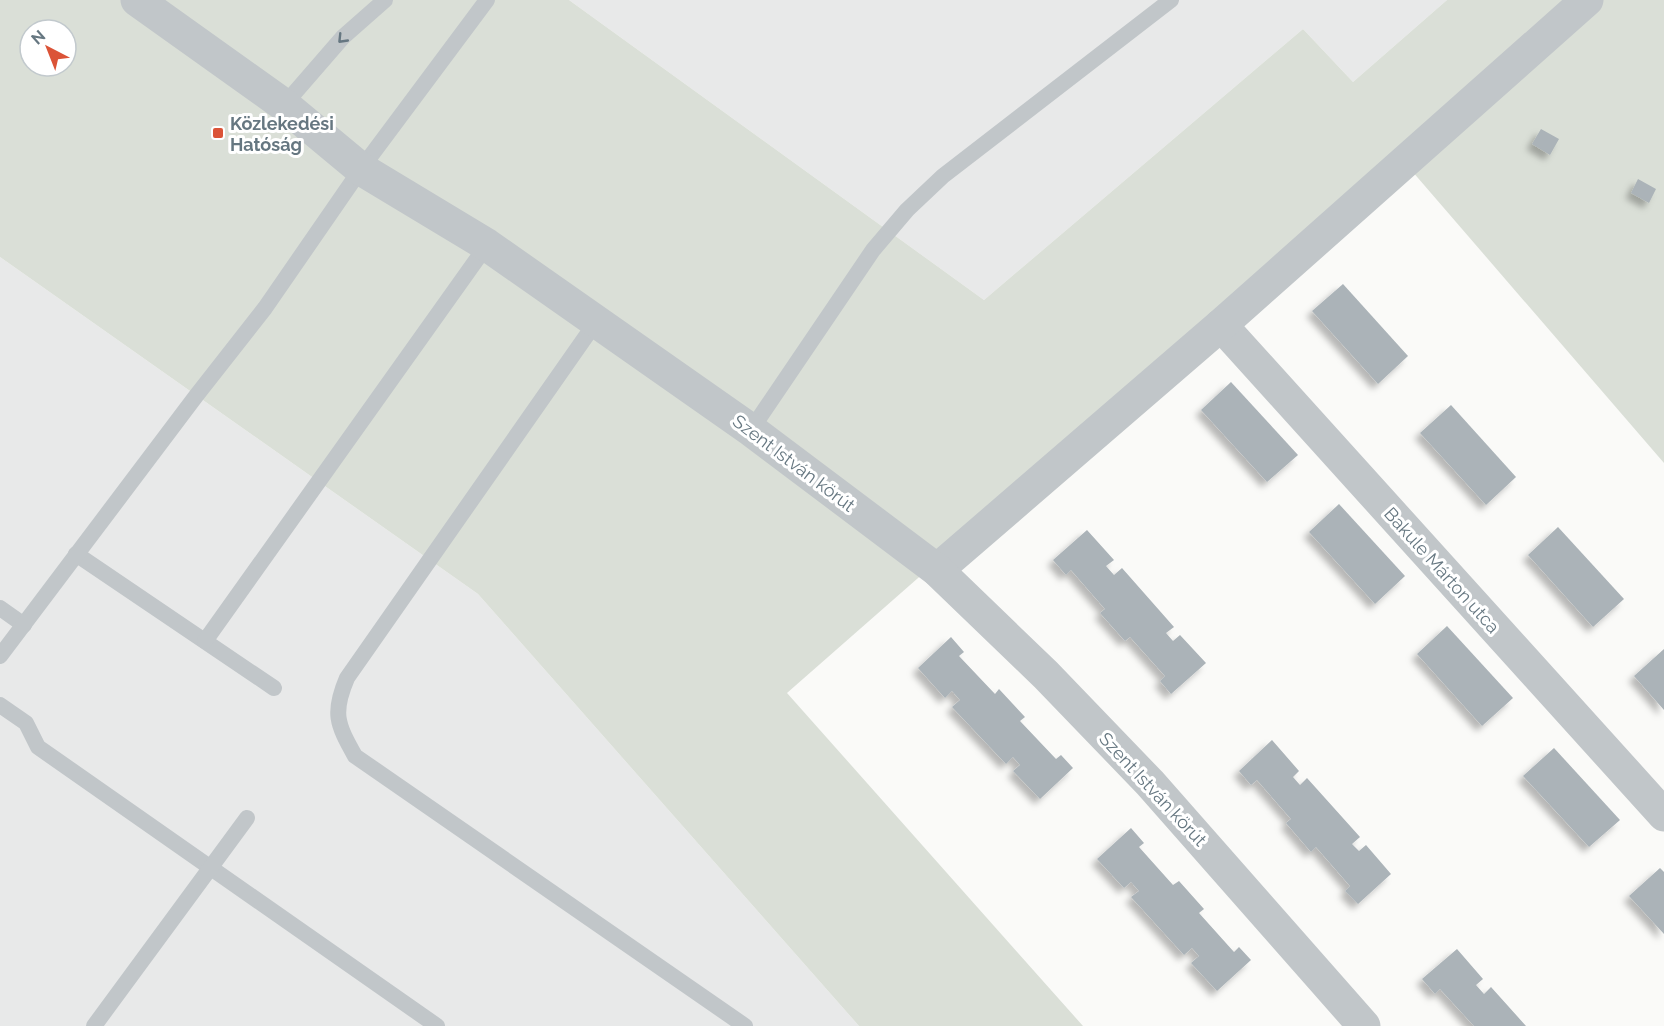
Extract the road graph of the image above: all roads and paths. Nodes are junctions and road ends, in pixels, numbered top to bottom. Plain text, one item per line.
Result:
1 (137, 0) edge
2 (385, 0) edge
3 (487, 0) edge
4 (1171, 0) edge
5 (1587, 0) edge
6 (284, 105) junction
7 (362, 169) junction
8 (487, 245) junction
9 (596, 322) junction
10 (1221, 325) junction
11 (750, 430) junction
12 (76, 554) junction
13 (937, 570) junction
14 (0, 608) edge
15 (24, 625) junction
16 (206, 641) junction
17 (0, 656) edge
18 (274, 688) dead end
19 (0, 705) edge
20 (1664, 815) edge
21 (247, 818) dead end
22 (211, 868) junction
23 (94, 1026) edge
24 (437, 1026) edge
25 (745, 1026) edge
26 (1364, 1026) edge

1 - 6 street, Szent István körút
2 -> 6 lane
3 - 7 lane
4 - 11 lane
5 - 10 street
6 - 7 street, Szent István körút
7 - 8 street, Szent István körút
7 - 12 lane
8 - 9 street, Szent István körút
8 - 16 lane
9 - 11 street, Szent István körút
9 - 25 lane
10 - 13 street
10 - 20 street, Bakule Márton utca
11 - 13 street, Szent István körút
12 - 15 lane
12 - 16 lane
13 - 26 street, Szent István körút
14 - 15 lane
15 - 17 lane
16 - 18 lane
19 - 22 lane
21 - 22 lane
22 - 23 lane
22 - 24 lane

